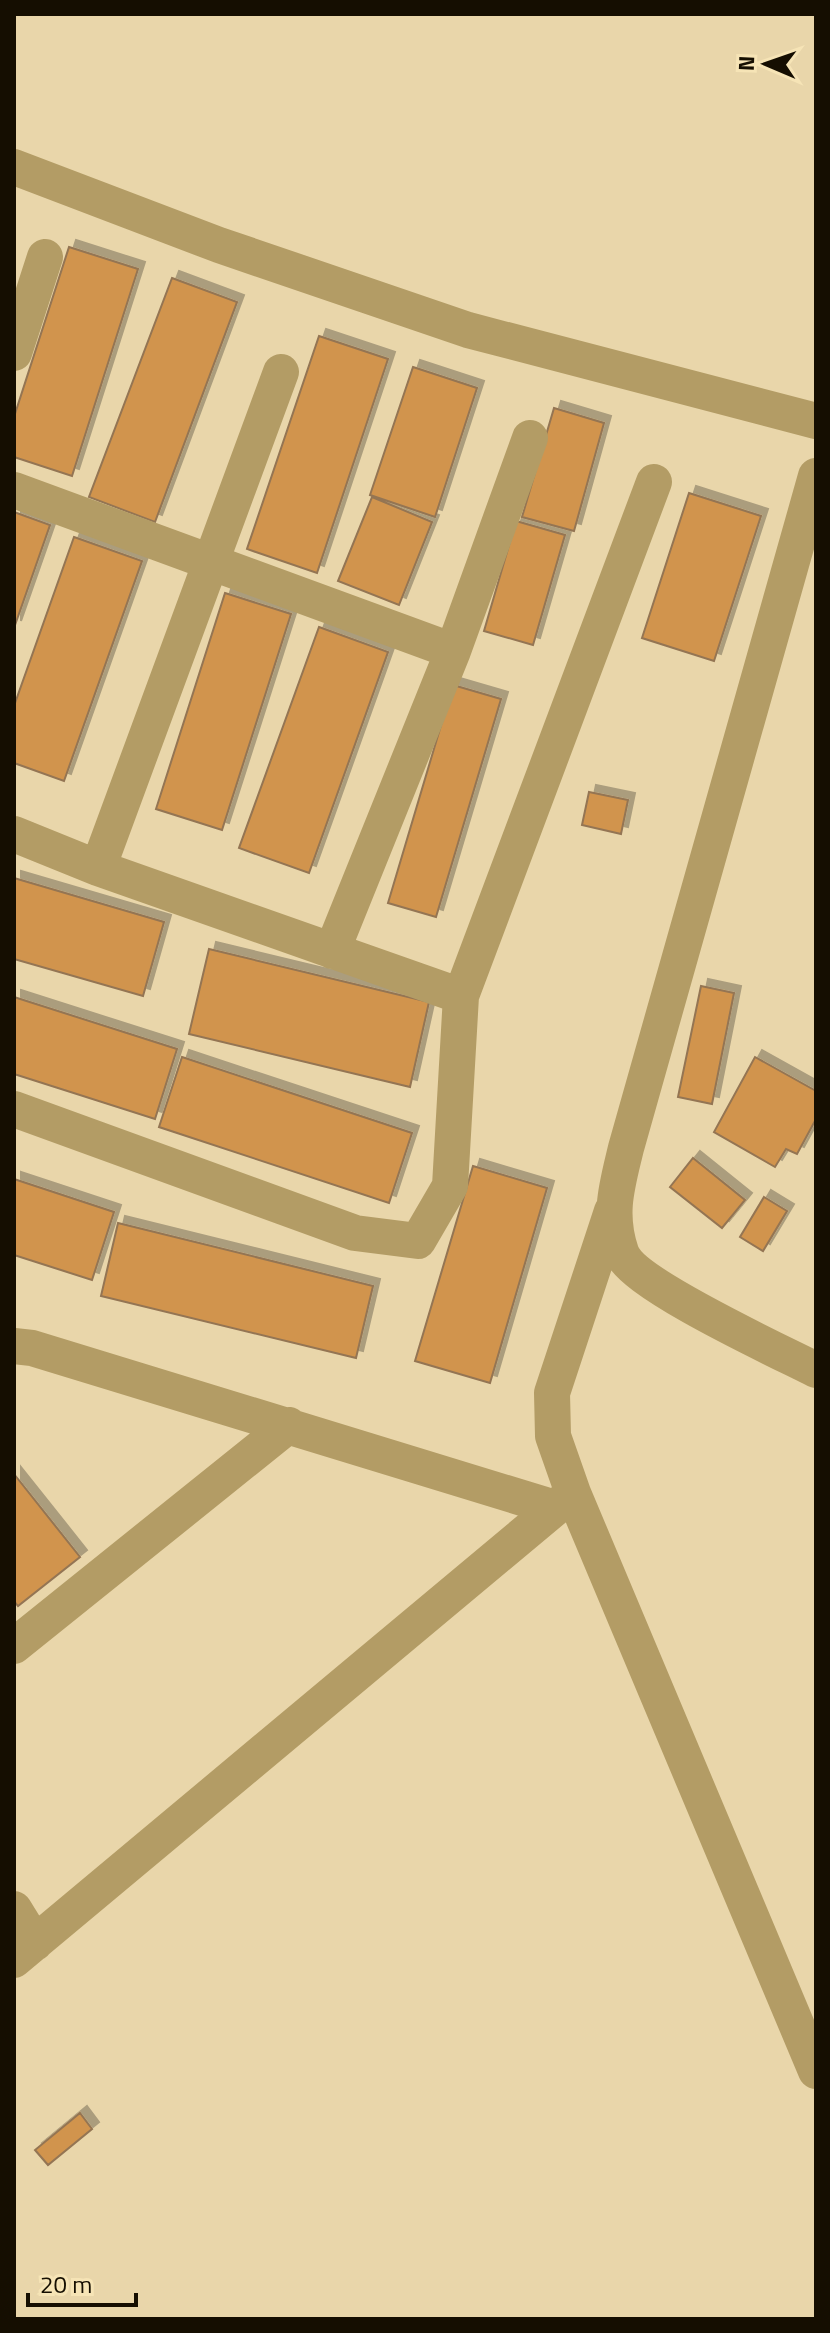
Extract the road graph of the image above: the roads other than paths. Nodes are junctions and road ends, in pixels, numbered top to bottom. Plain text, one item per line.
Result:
1 (14, 167) edge
2 (45, 257) dead end
3 (14, 353) edge
4 (281, 372) dead end
5 (816, 421) edge
6 (530, 438) dead end
7 (816, 476) edge
8 (654, 482) dead end
9 (14, 490) edge
10 (211, 564) junction
11 (453, 651) junction
12 (14, 834) edge
13 (98, 868) junction
14 (332, 951) junction
15 (461, 996) junction
16 (14, 1109) edge
17 (612, 1209) junction
18 (14, 1346) edge
19 (816, 1370) edge
20 (289, 1425) junction
21 (564, 1500) junction
22 (14, 1646) edge
23 (14, 1909) edge
24 (24, 1951) edge
25 (816, 2071) edge

1 - 5 street
2 - 3 street
4 - 10 street
6 - 11 street
7 - 17 street
8 - 15 street
9 - 10 street
10 - 11 street
10 - 13 street
11 - 14 street
12 - 13 street
13 - 14 street
14 - 15 street
15 - 16 street
17 - 19 street
17 - 21 street
18 - 20 street
20 - 21 street
20 - 22 street
21 - 24 street
21 - 25 street
23 - 24 street

